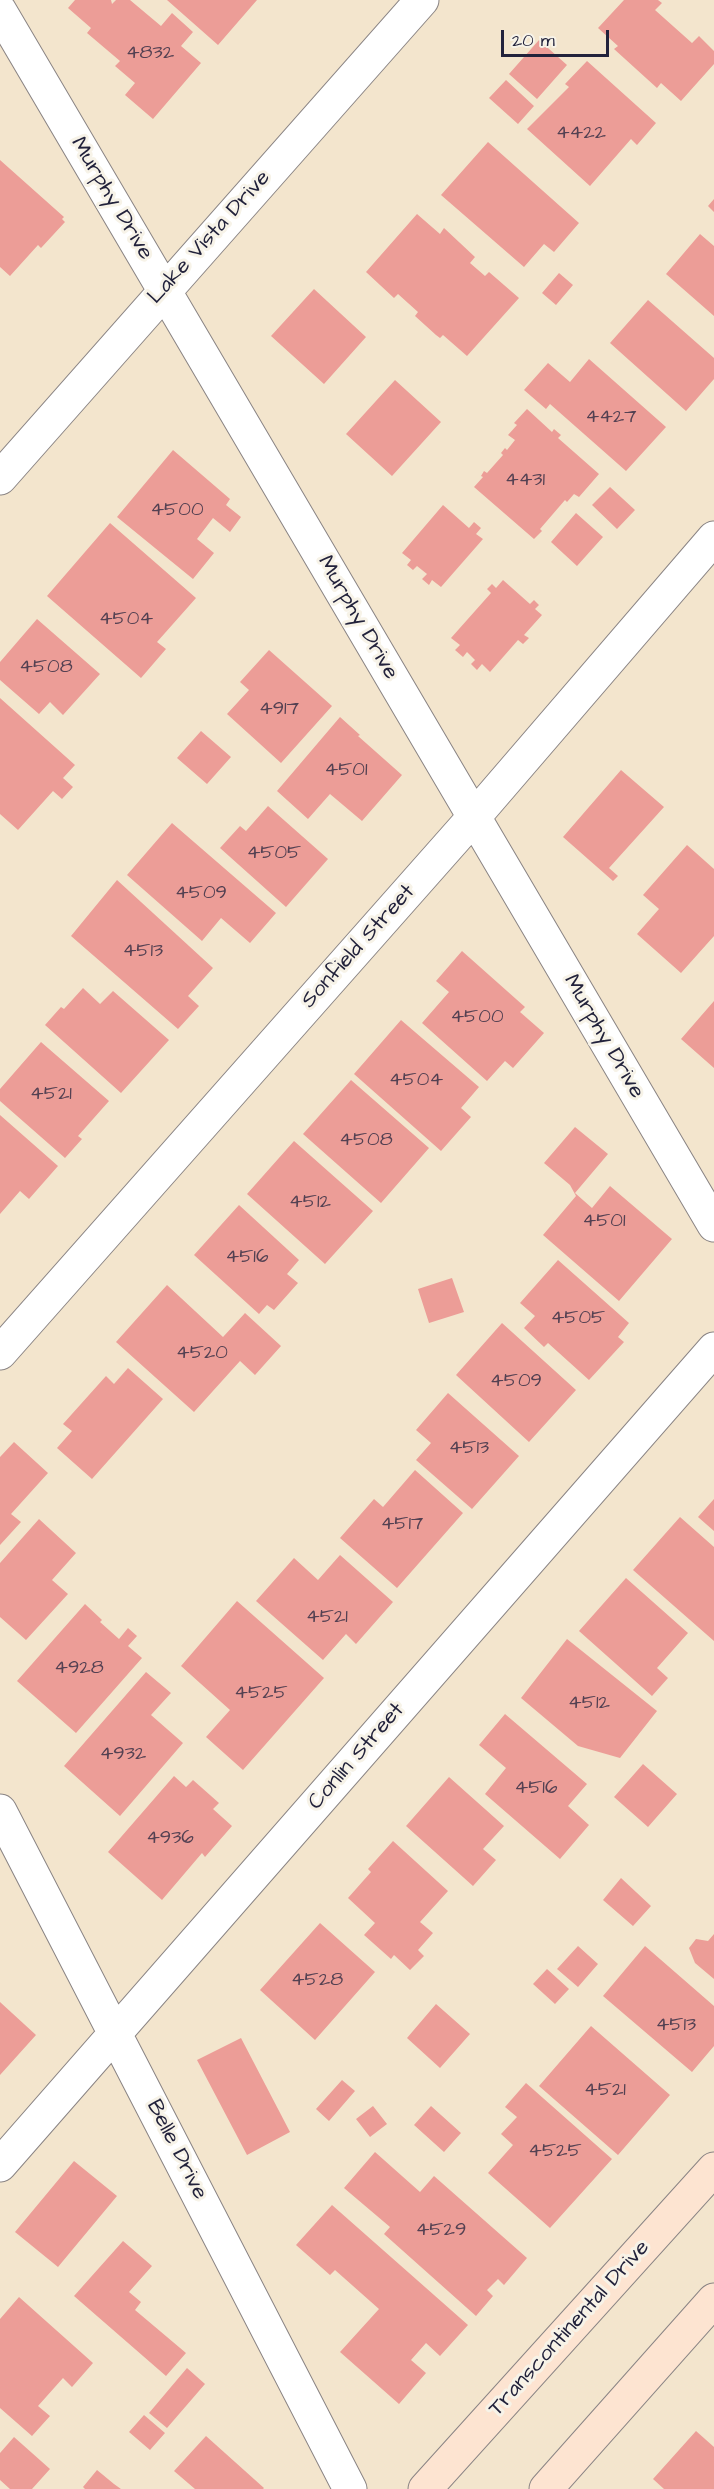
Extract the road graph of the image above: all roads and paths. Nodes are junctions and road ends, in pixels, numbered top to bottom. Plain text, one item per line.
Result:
1 (422, 0) edge
2 (0, 11) edge
3 (164, 290) junction
4 (0, 478) edge
5 (714, 538) edge
6 (474, 817) junction
7 (714, 1225) edge
8 (714, 1349) edge
9 (0, 1353) edge
10 (0, 1811) edge
11 (116, 2033) junction
12 (0, 2164) edge
13 (714, 2169) edge
14 (714, 2300) edge
15 (350, 2489) edge
16 (425, 2489) edge
17 (546, 2489) edge

1 - 3 street, Lake Vista Drive
2 - 3 street, Murphy Drive
3 - 4 street, Lake Vista Drive
3 - 6 street, Murphy Drive
5 - 6 street, Sonfield Street
6 - 7 street, Murphy Drive
6 - 9 street, Sonfield Street
8 - 11 street, Conlin Street
10 - 11 street, Belle Drive
11 - 12 street, Conlin Street
11 - 15 street, Belle Drive
13 - 16 street, Transcontinental Drive
14 - 17 street

